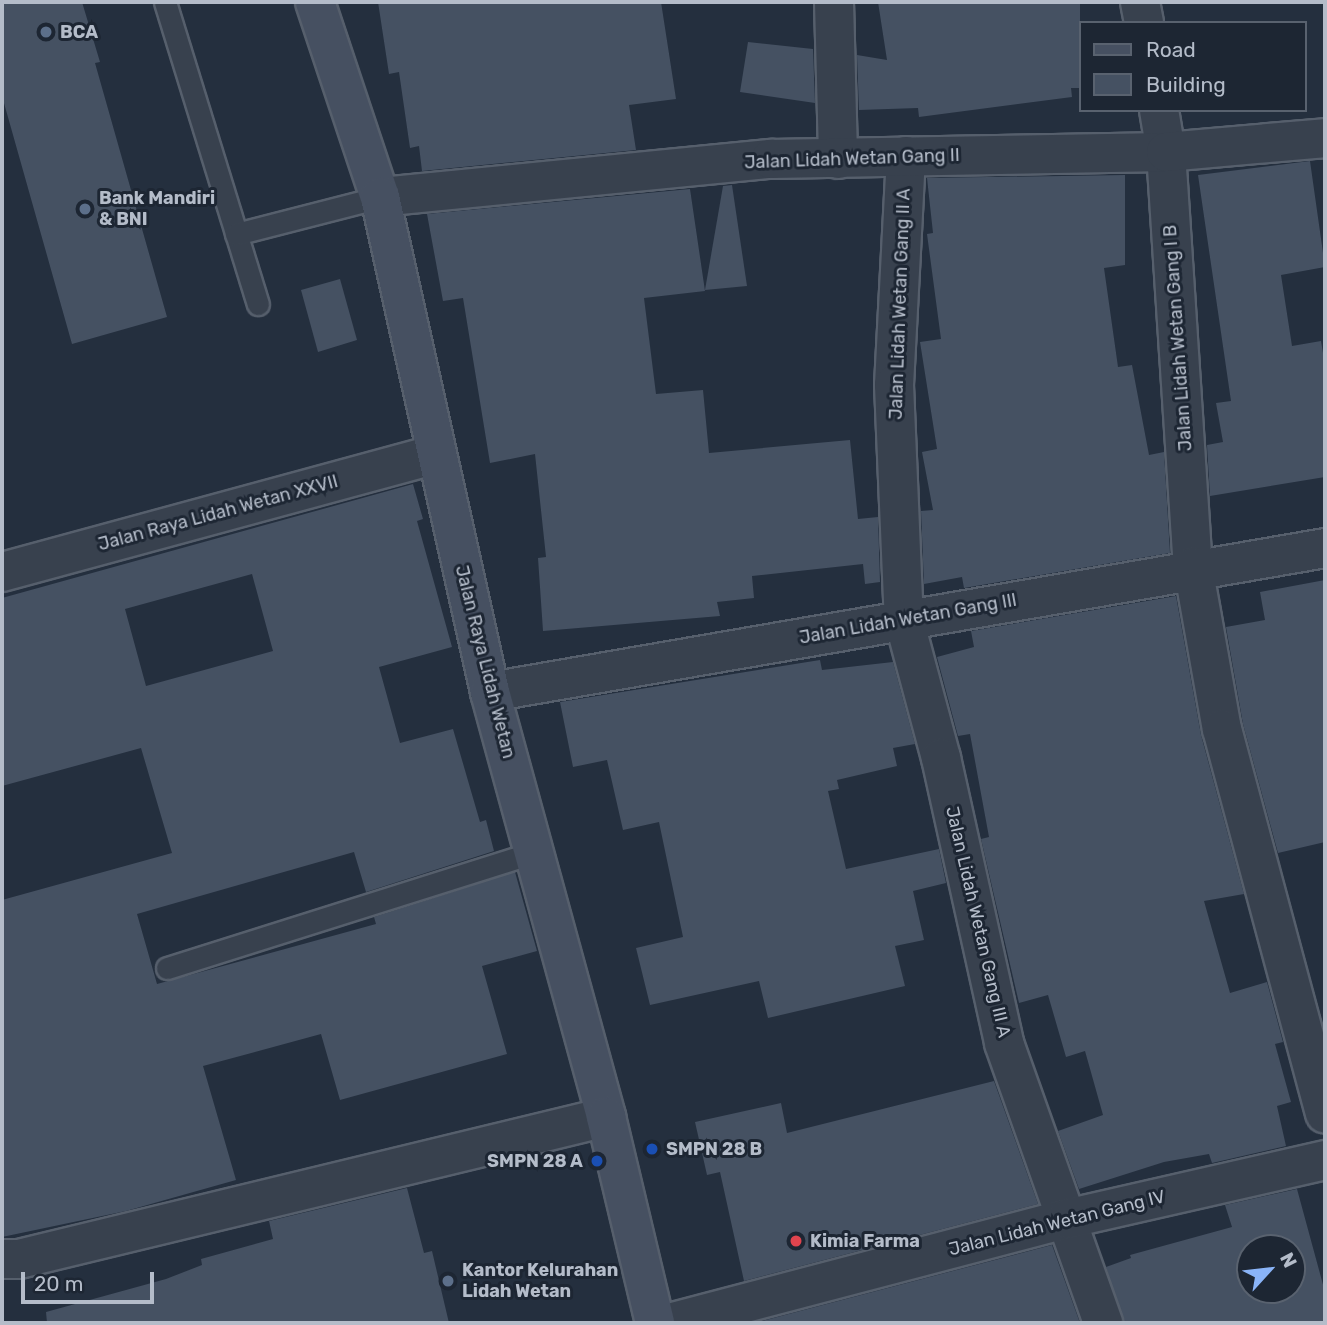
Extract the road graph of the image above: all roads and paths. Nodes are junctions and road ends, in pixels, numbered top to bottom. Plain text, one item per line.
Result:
1 (165, 2) edge
2 (315, 2) edge
3 (834, 2) edge
4 (1140, 2) edge
5 (1144, 21) edge
6 (1159, 112) edge
7 (1325, 138) edge
8 (1166, 152) junction
9 (906, 156) junction
10 (838, 159) junction
11 (380, 197) junction
12 (236, 234) junction
13 (258, 304) dead end
14 (435, 454) junction
15 (1325, 548) edge
16 (1193, 567) junction
17 (2, 572) edge
18 (904, 620) junction
19 (490, 692) junction
20 (532, 853) junction
21 (167, 968) dead end
22 (1325, 1113) edge
23 (606, 1117) junction
24 (1325, 1160) edge
25 (1066, 1219) junction
26 (2, 1259) edge
27 (655, 1323) edge
28 (669, 1323) edge
29 (1103, 1323) edge

1 - 12 lane
2 - 11 main road, Jalan Raya Lidah Wetan
3 - 10 street
4 - 5 street
6 - 8 street, Jalan Lidah Wetan Gang I B
7 - 8 street, Jalan Lidah Wetan Gang II
8 - 9 street, Jalan Lidah Wetan Gang II
8 - 16 street, Jalan Lidah Wetan Gang I B
9 - 10 street, Jalan Lidah Wetan Gang II
9 - 18 street, Jalan Lidah Wetan Gang II A
10 - 11 street, Jalan Lidah Wetan Gang II
11 - 12 lane
11 - 14 main road, Jalan Raya Lidah Wetan
12 - 13 lane
14 - 17 street, Jalan Raya Lidah Wetan XXVII
14 - 19 main road, Jalan Raya Lidah Wetan
15 - 16 street, Jalan Lidah Wetan Gang III
16 - 18 street, Jalan Lidah Wetan Gang III
16 - 22 street, Jalan Lidah Wetan Gang I B
18 - 19 street, Jalan Lidah Wetan Gang III
18 - 25 street, Jalan Lidah Wetan Gang III A
19 - 20 main road, Jalan Raya Lidah Wetan
20 - 21 lane
20 - 23 main road, Jalan Raya Lidah Wetan
23 - 26 street
23 - 27 main road, Jalan Raya Lidah Wetan
24 - 25 street, Jalan Lidah Wetan Gang IV
25 - 28 street, Jalan Lidah Wetan Gang IV
25 - 29 street, Jalan Lidah Wetan Gang III A

